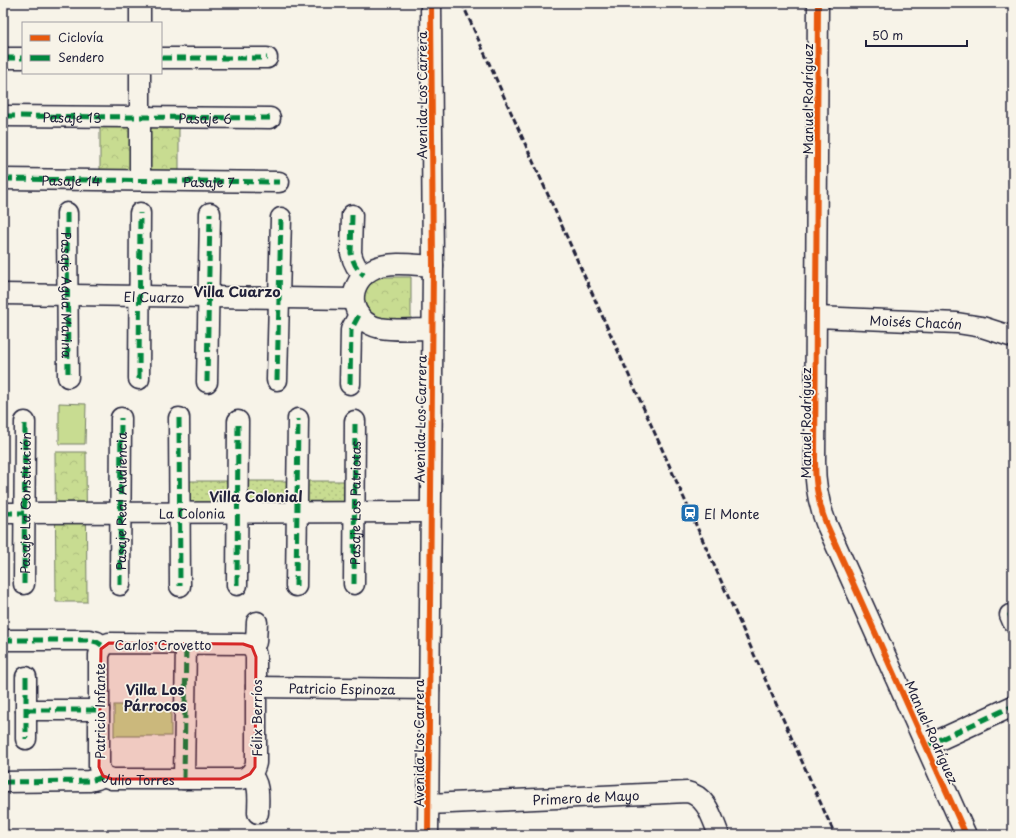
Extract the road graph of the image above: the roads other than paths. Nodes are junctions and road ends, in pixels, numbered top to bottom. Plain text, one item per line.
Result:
1 (140, 3) edge
2 (431, 3) edge
3 (818, 3) edge
4 (140, 22) edge
5 (162, 58) edge
6 (267, 58) dead end
7 (140, 74) edge
8 (5, 116) dead end
9 (140, 117) junction
10 (270, 118) dead end
11 (3, 178) edge
12 (140, 180) junction
13 (279, 182) dead end
14 (140, 213) dead end
15 (210, 213) dead end
16 (68, 214) dead end
17 (352, 215) dead end
18 (280, 218) dead end
19 (433, 266) junction
20 (364, 274) junction
21 (3, 294) edge
22 (68, 295) junction
23 (139, 296) junction
24 (208, 297) junction
25 (279, 298) junction
26 (356, 307) junction
27 (817, 317) junction
28 (432, 329) junction
29 (1013, 336) edge
30 (68, 377) dead end
31 (138, 379) dead end
32 (277, 380) dead end
33 (206, 382) dead end
34 (350, 384) dead end
35 (121, 418) dead end
36 (179, 418) dead end
37 (298, 419) dead end
38 (238, 421) dead end
39 (355, 421) dead end
40 (24, 422) dead end
41 (237, 512) junction
42 (297, 512) junction
43 (354, 512) junction
44 (430, 512) junction
45 (3, 513) edge
46 (24, 513) junction
47 (121, 513) junction
48 (179, 513) junction
49 (24, 584) dead end
50 (354, 584) dead end
51 (120, 585) dead end
52 (237, 585) dead end
53 (180, 586) dead end
54 (296, 586) dead end
55 (1013, 615) edge
56 (257, 622) dead end
57 (1013, 622) edge
58 (3, 640) edge
59 (186, 644) junction
60 (103, 646) junction
61 (252, 647) junction
62 (26, 677) dead end
63 (256, 688) junction
64 (429, 689) junction
65 (1013, 706) edge
66 (26, 710) junction
67 (99, 710) junction
68 (26, 739) dead end
69 (926, 746) junction
70 (250, 774) junction
71 (103, 776) junction
72 (184, 779) junction
73 (3, 782) edge
74 (429, 804) junction
75 (258, 812) dead end
76 (428, 835) edge
77 (719, 835) edge
78 (966, 835) edge

1 - 4 street
2 - 19 street, Avenida Los Carrera
3 - 27 street, Manuel Rodríguez
5 - 6 street
7 - 9 street
8 - 9 street, Pasaje 13
9 - 10 street, Pasaje 6
9 - 12 street
11 - 12 street, Pasaje 14
12 - 13 street, Pasaje 7
14 - 23 street
15 - 24 street
16 - 22 street, Pasaje Agua Marina
17 - 20 street
18 - 25 street
19 - 20 street
19 - 28 street, Avenida Los Carrera
20 - 26 street
21 - 22 street, El Cuarzo
22 - 23 street, El Cuarzo
22 - 30 street, Pasaje Agua Marina
23 - 24 street, El Cuarzo
23 - 31 street
24 - 25 street, El Cuarzo
24 - 33 street
25 - 26 street, El Cuarzo
25 - 32 street
26 - 28 street
26 - 34 street
27 - 29 street, Moisés Chacón
27 - 69 street, Manuel Rodríguez
28 - 44 street, Avenida Los Carrera
35 - 47 street, Pasaje Real Audiencia
36 - 48 street
37 - 42 street
38 - 41 street
39 - 43 street, Pasaje Los Patriotas
40 - 46 street, Pasaje La Constitución
41 - 42 street, La Colonia
41 - 48 street, La Colonia
41 - 52 street
42 - 43 street, La Colonia
42 - 54 street
43 - 44 street, La Colonia
43 - 50 street, Pasaje Los Patriotas
44 - 64 street, Avenida Los Carrera
45 - 46 street, La Colonia
46 - 47 street, La Colonia
46 - 49 street, Pasaje La Constitución
47 - 48 street, La Colonia
47 - 51 street, Pasaje Real Audiencia
48 - 53 street
55 - 57 street
56 - 61 street, Félix Berríos
58 - 60 street, Carlos Crovetto
59 - 60 street, Carlos Crovetto
59 - 61 street, Carlos Crovetto
59 - 72 street
60 - 67 street, Patricio Infante
61 - 63 street, Félix Berríos
62 - 66 street
63 - 64 street, Patricio Espinoza
63 - 70 street, Félix Berríos
64 - 74 street, Avenida Los Carrera
65 - 69 street
66 - 67 street
66 - 68 street
67 - 71 street, Patricio Infante
69 - 78 street, Manuel Rodríguez
70 - 72 street, Julio Torres
70 - 75 street, Félix Berríos
71 - 72 street, Julio Torres
71 - 73 street, Julio Torres
74 - 76 street, Avenida Los Carrera
74 - 77 street, Primero de Mayo

